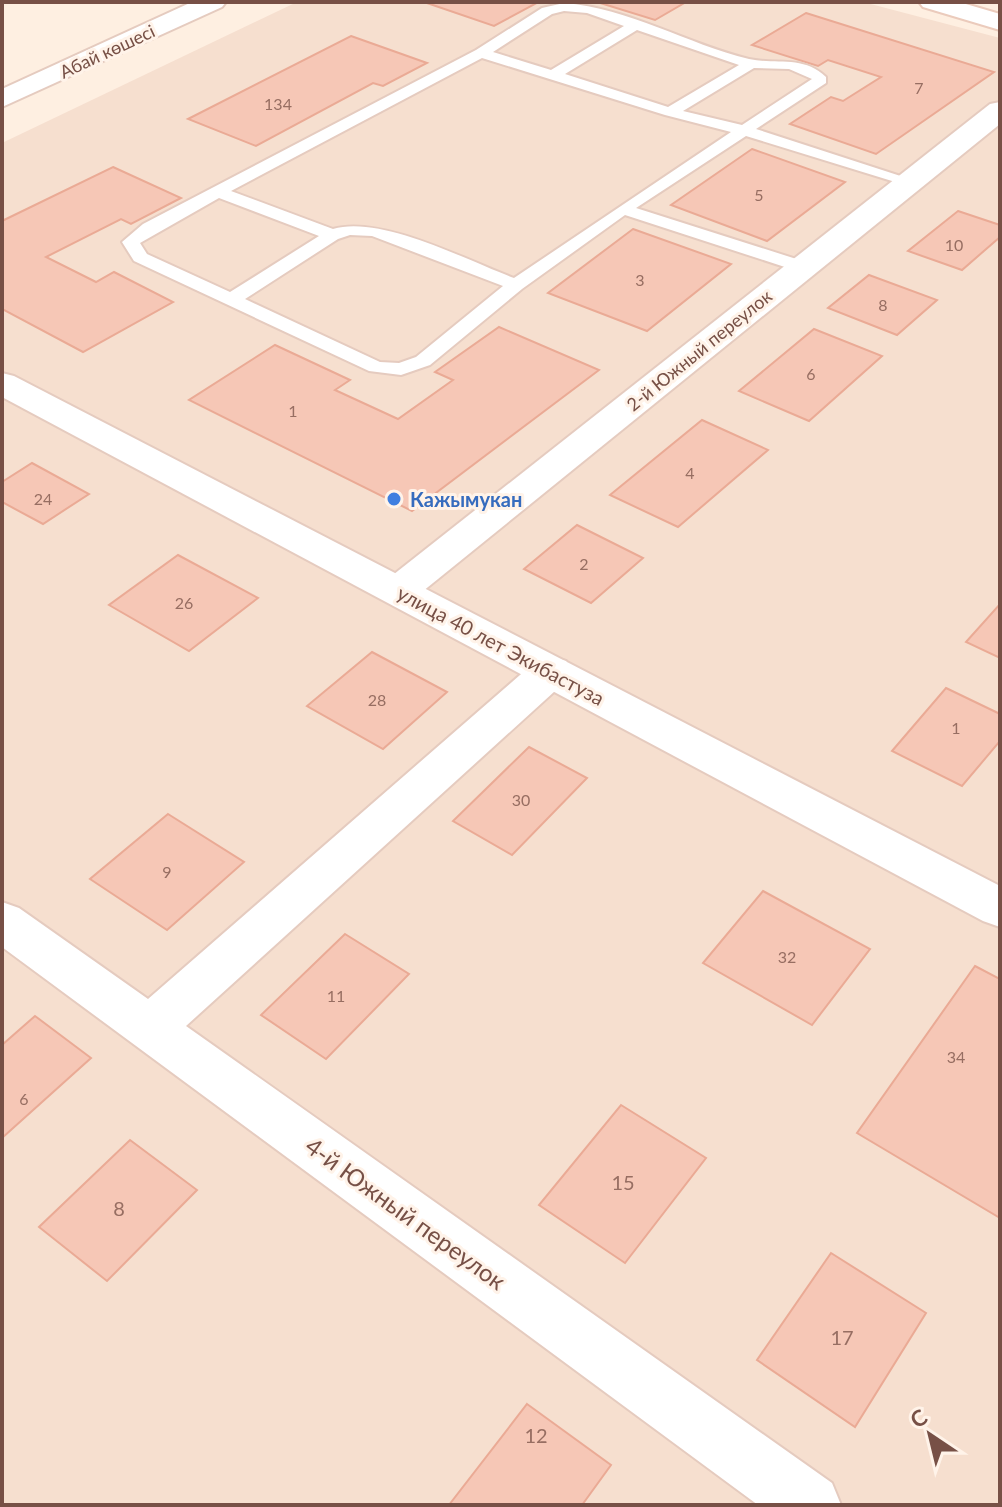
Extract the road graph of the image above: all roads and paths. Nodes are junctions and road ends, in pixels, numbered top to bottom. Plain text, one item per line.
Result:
1 (213, 2) edge
2 (932, 2) edge
3 (1000, 22) edge
4 (635, 25) junction
5 (481, 53) junction
6 (751, 64) junction
7 (552, 76) junction
8 (2, 99) edge
9 (1000, 110) edge
10 (670, 112) junction
11 (744, 130) junction
12 (911, 182) junction
13 (218, 192) junction
14 (623, 209) junction
15 (332, 235) junction
16 (803, 267) junction
17 (516, 285) junction
18 (234, 298) junction
19 (2, 383) edge
20 (398, 591) junction
21 (551, 671) junction
22 (1000, 908) edge
23 (2, 921) edge
24 (150, 1028) junction
25 (810, 1505) edge

1 - 8 street, Абай көшесі
2 - 3 street
4 - 5 lane
4 - 6 lane
4 - 7 lane
5 - 7 lane
5 - 13 lane
6 - 10 lane
6 - 11 lane
7 - 10 lane
9 - 12 street, 2-й Южный переулок
10 - 11 lane
11 - 12 lane
11 - 14 lane
12 - 16 street, 2-й Южный переулок
13 - 15 lane
13 - 18 lane
14 - 16 lane
14 - 17 lane
15 - 17 lane
15 - 18 lane
16 - 20 street, 2-й Южный переулок
17 - 18 lane
19 - 20 street, улица 40 лет Экибастуза
20 - 21 street, улица 40 лет Экибастуза
21 - 22 street, улица 40 лет Экибастуза
21 - 24 street
23 - 24 street, 4-й Южный переулок
24 - 25 street, 4-й Южный переулок

